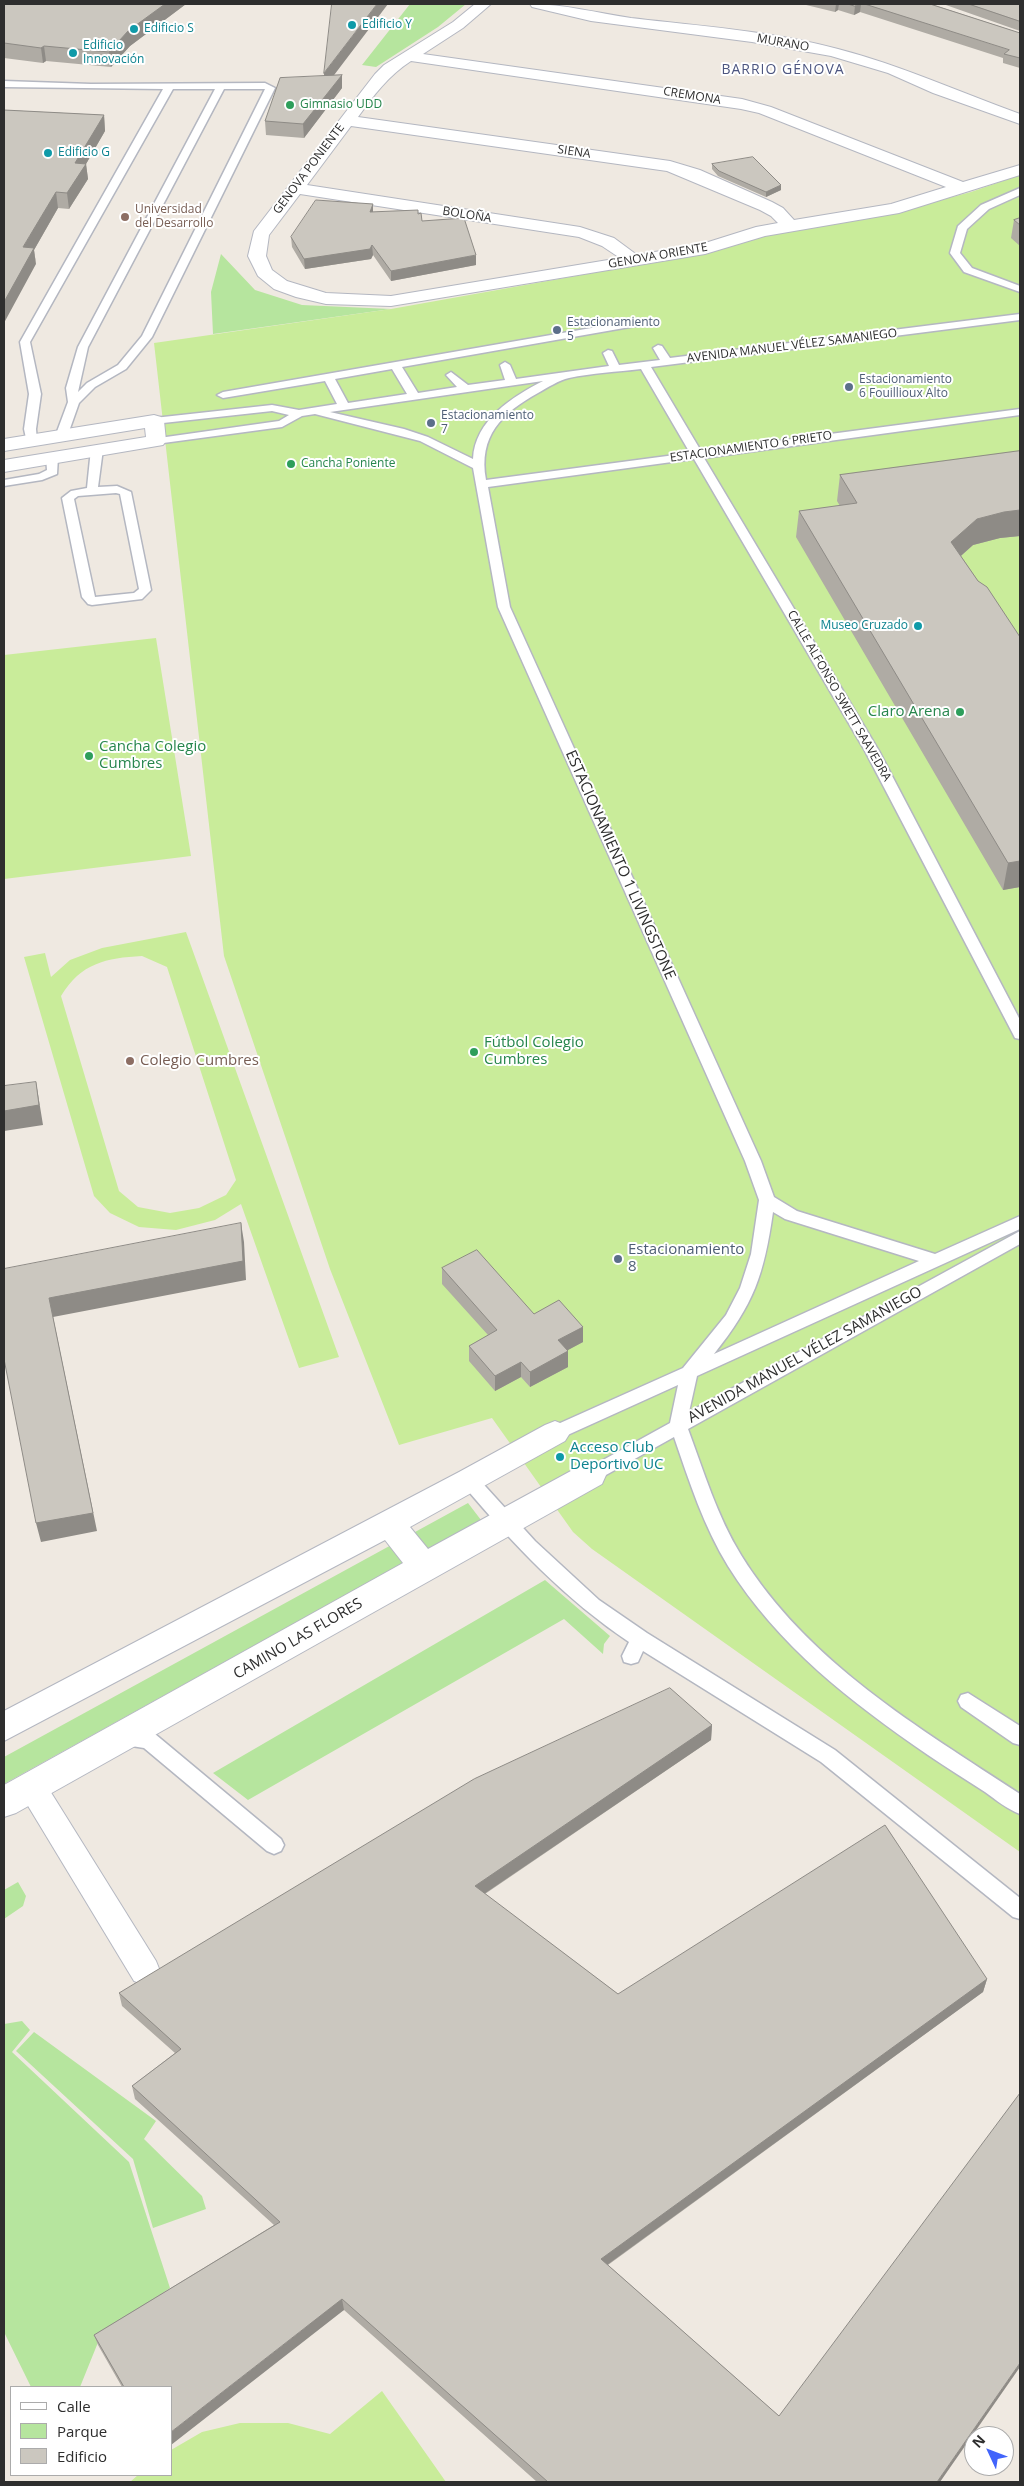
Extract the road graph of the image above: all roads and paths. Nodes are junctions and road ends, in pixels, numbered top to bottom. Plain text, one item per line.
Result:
1 (484, 4) edge
2 (537, 4) edge
3 (407, 56) junction
4 (4, 84) edge
5 (170, 86) junction
6 (221, 86) junction
7 (1020, 119) edge
8 (346, 120) junction
9 (1020, 170) edge
10 (294, 188) junction
11 (963, 188) junction
12 (1020, 191) edge
13 (789, 225) junction
14 (632, 260) junction
15 (1020, 289) edge
16 (319, 297) joint
17 (1020, 317) edge
18 (643, 322) dead end
19 (658, 348) dead end
20 (608, 353) dead end
21 (667, 362) junction
22 (557, 363) dead end
23 (395, 364) junction
24 (644, 365) junction
25 (505, 366) dead end
26 (616, 369) junction
27 (451, 374) dead end
28 (564, 376) junction
29 (328, 377) junction
30 (512, 383) junction
31 (268, 387) junction
32 (465, 389) junction
33 (223, 395) dead end
34 (414, 396) junction
35 (74, 402) junction
36 (344, 406) junction
37 (256, 410) junction
38 (305, 412) junction
39 (1020, 412) edge
40 (154, 421) junction
41 (61, 437) junction
42 (31, 441) junction
43 (156, 441) junction
44 (4, 445) edge
45 (97, 449) junction
46 (698, 454) junction
47 (52, 457) junction
48 (4, 466) edge
49 (478, 466) junction
50 (4, 483) edge
51 (482, 484) junction
52 (92, 492) junction
53 (1020, 1034) edge
54 (767, 1200) junction
55 (1020, 1222) edge
56 (1020, 1237) edge
57 (936, 1260) junction
58 (689, 1372) junction
59 (678, 1425) junction
60 (563, 1430) joint
61 (591, 1475) joint
62 (470, 1481) junction
63 (504, 1521) junction
64 (389, 1524) junction
65 (424, 1567) junction
66 (640, 1638) junction
67 (631, 1656) dead end
68 (968, 1701) dead end
69 (5, 1723) edge
70 (1020, 1736) edge
71 (124, 1737) junction
72 (32, 1787) junction
73 (4, 1802) edge
74 (1020, 1805) edge
75 (274, 1845) dead end
76 (1020, 1910) edge
77 (145, 1971) dead end

1 - 3 street, GENOVA PONIENTE
2 - 7 street, MURANO
3 - 8 street, GENOVA PONIENTE
3 - 11 street, CREMONA
4 - 5 lane
5 - 6 lane
5 - 42 lane
6 - 35 lane
6 - 35 lane
8 - 10 street, GENOVA PONIENTE
8 - 13 street, SIENA
9 - 11 street, GENOVA ORIENTE
10 - 14 street, BOLOÑA
10 - 16 street, GENOVA PONIENTE
11 - 13 street, GENOVA ORIENTE
12 - 15 lane
13 - 14 street, GENOVA ORIENTE
14 - 16 street, GENOVA ORIENTE
17 - 21 lane, AVENIDA MANUEL VÉLEZ SAMANIEGO
18 - 23 lane
19 - 21 lane
20 - 26 lane
21 - 24 lane, AVENIDA MANUEL VÉLEZ SAMANIEGO
22 - 28 lane
23 - 29 lane
23 - 34 lane
24 - 26 lane, AVENIDA MANUEL VÉLEZ SAMANIEGO
24 - 46 lane, CALLE ALFONSO SWETT SAAVEDRA
25 - 30 lane
26 - 28 lane, AVENIDA MANUEL VÉLEZ SAMANIEGO
27 - 32 lane
28 - 30 lane
28 - 49 lane, ESTACIONAMIENTO 1 LIVINGSTONE
29 - 31 lane
29 - 36 lane
30 - 32 lane
31 - 33 lane
31 - 37 lane
32 - 34 lane
34 - 36 lane
35 - 41 lane
36 - 38 lane
37 - 38 lane
37 - 40 lane
38 - 43 lane
38 - 49 lane
39 - 46 lane, ESTACIONAMIENTO 6 PRIETO
40 - 41 street
40 - 43 street
41 - 42 street
41 - 47 street
42 - 44 street
43 - 45 street
45 - 47 street
45 - 52 lane
46 - 51 lane, ESTACIONAMIENTO 6 PRIETO
46 - 53 lane, CALLE ALFONSO SWETT SAAVEDRA
47 - 48 street
47 - 50 lane
49 - 51 lane, ESTACIONAMIENTO 1 LIVINGSTONE
51 - 54 lane, ESTACIONAMIENTO 1 LIVINGSTONE
52 - 52 lane
54 - 57 lane
54 - 58 lane, ESTACIONAMIENTO 1 LIVINGSTONE
55 - 57 lane, AVENIDA MANUEL VÉLEZ SAMANIEGO
56 - 59 lane, AVENIDA MANUEL VÉLEZ SAMANIEGO
57 - 58 lane, AVENIDA MANUEL VÉLEZ SAMANIEGO
58 - 59 lane
58 - 60 lane, AVENIDA MANUEL VÉLEZ SAMANIEGO
59 - 61 lane, AVENIDA MANUEL VÉLEZ SAMANIEGO
59 - 74 lane
60 - 62 street
61 - 63 street, CAMINO LAS FLORES
62 - 63 lane
62 - 64 street
63 - 65 street, CAMINO LAS FLORES
63 - 66 lane
64 - 65 street
64 - 69 street
65 - 71 street, CAMINO LAS FLORES
66 - 67 lane
66 - 76 lane
68 - 70 lane
71 - 72 street, CAMINO LAS FLORES
71 - 75 lane
72 - 73 street, CAMINO LAS FLORES
72 - 77 street

